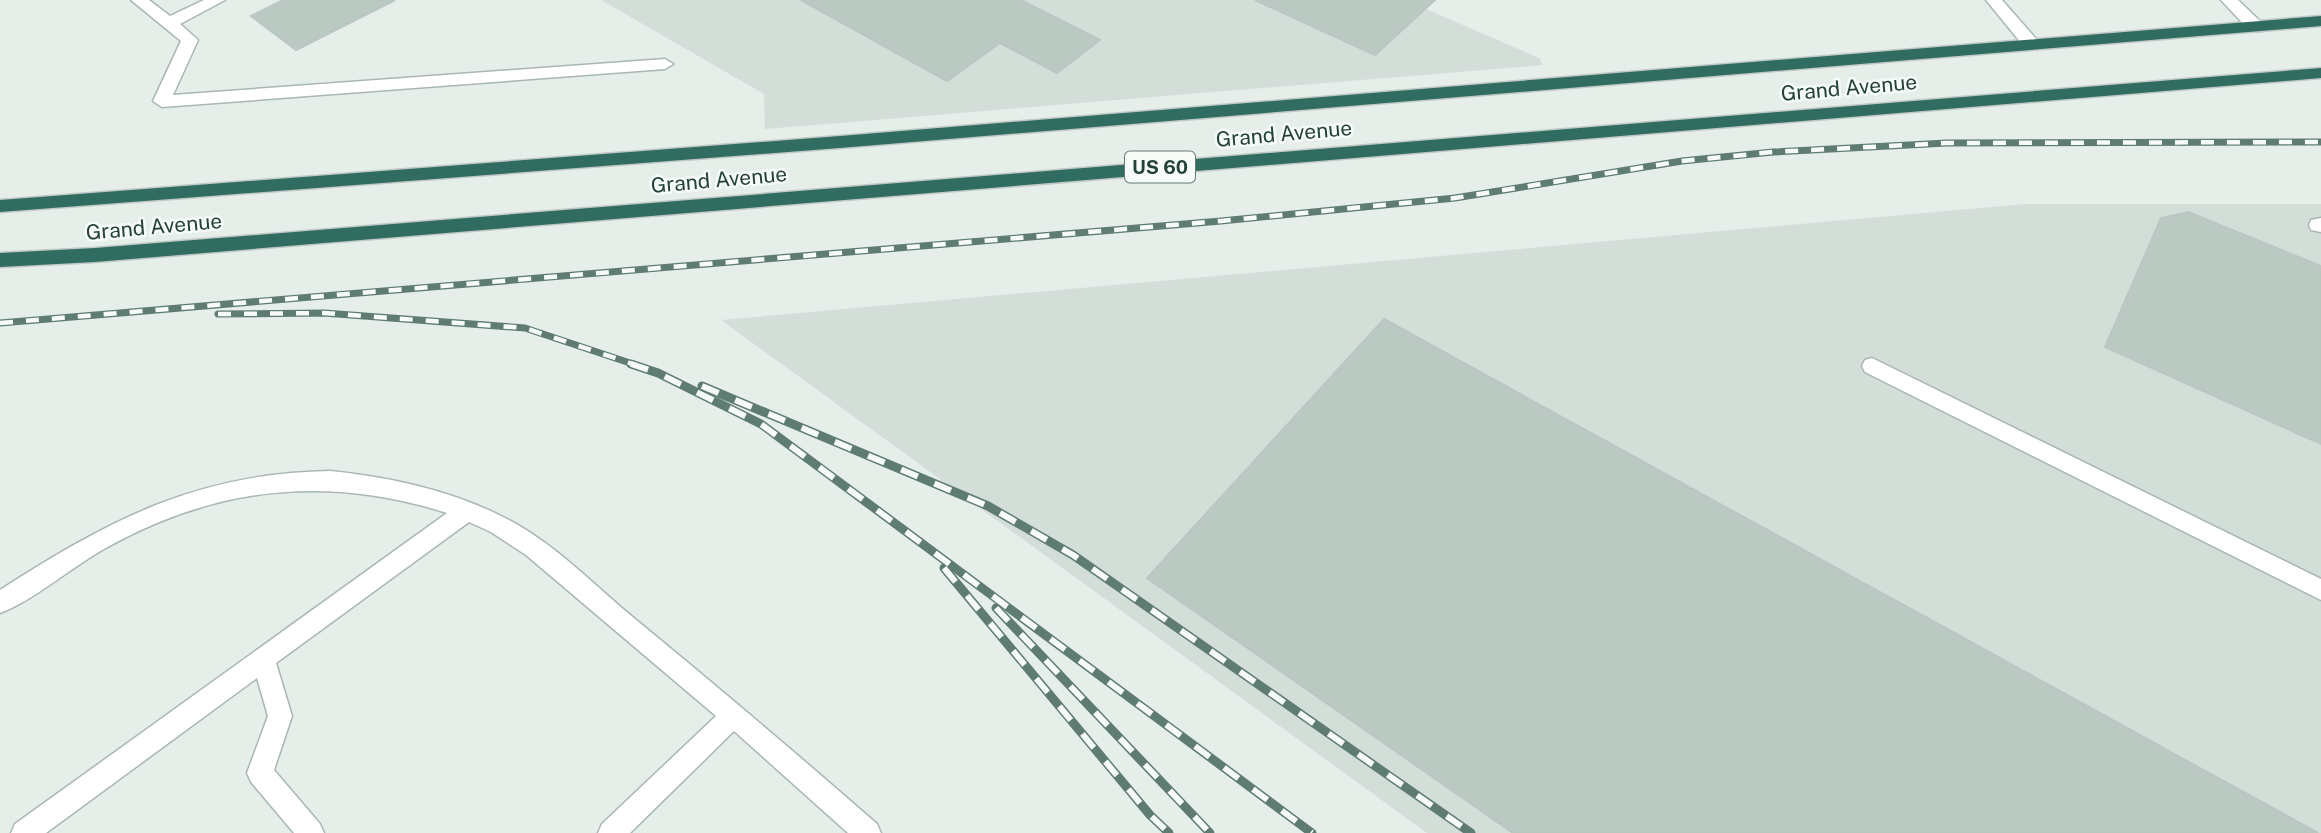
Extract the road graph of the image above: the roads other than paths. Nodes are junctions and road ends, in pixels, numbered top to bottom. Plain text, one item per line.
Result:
1 (139, 0) edge
2 (217, 0) edge
3 (1994, 0) edge
4 (2228, 0) edge
5 (2321, 22) edge
6 (168, 23) junction
7 (2256, 27) junction
8 (2032, 44) junction
9 (665, 64) dead end
10 (2321, 73) edge
11 (0, 206) edge
12 (0, 260) edge
13 (1872, 366) dead end
14 (467, 511) junction
15 (2321, 590) edge
16 (0, 603) edge
17 (263, 659) junction
18 (734, 715) junction
19 (24, 833) edge
20 (311, 833) edge
21 (611, 833) edge
22 (868, 833) edge

1 - 6 lane
2 - 6 lane
3 - 8 lane
4 - 7 lane
5 - 7 highway, Grand Avenue
6 - 9 lane
7 - 8 highway, Grand Avenue
8 - 11 highway, Grand Avenue
10 - 12 highway, Grand Avenue / US 60
13 - 15 lane
14 - 16 lane
14 - 17 lane
14 - 18 lane
17 - 19 lane
17 - 20 lane
18 - 21 lane
18 - 22 lane

